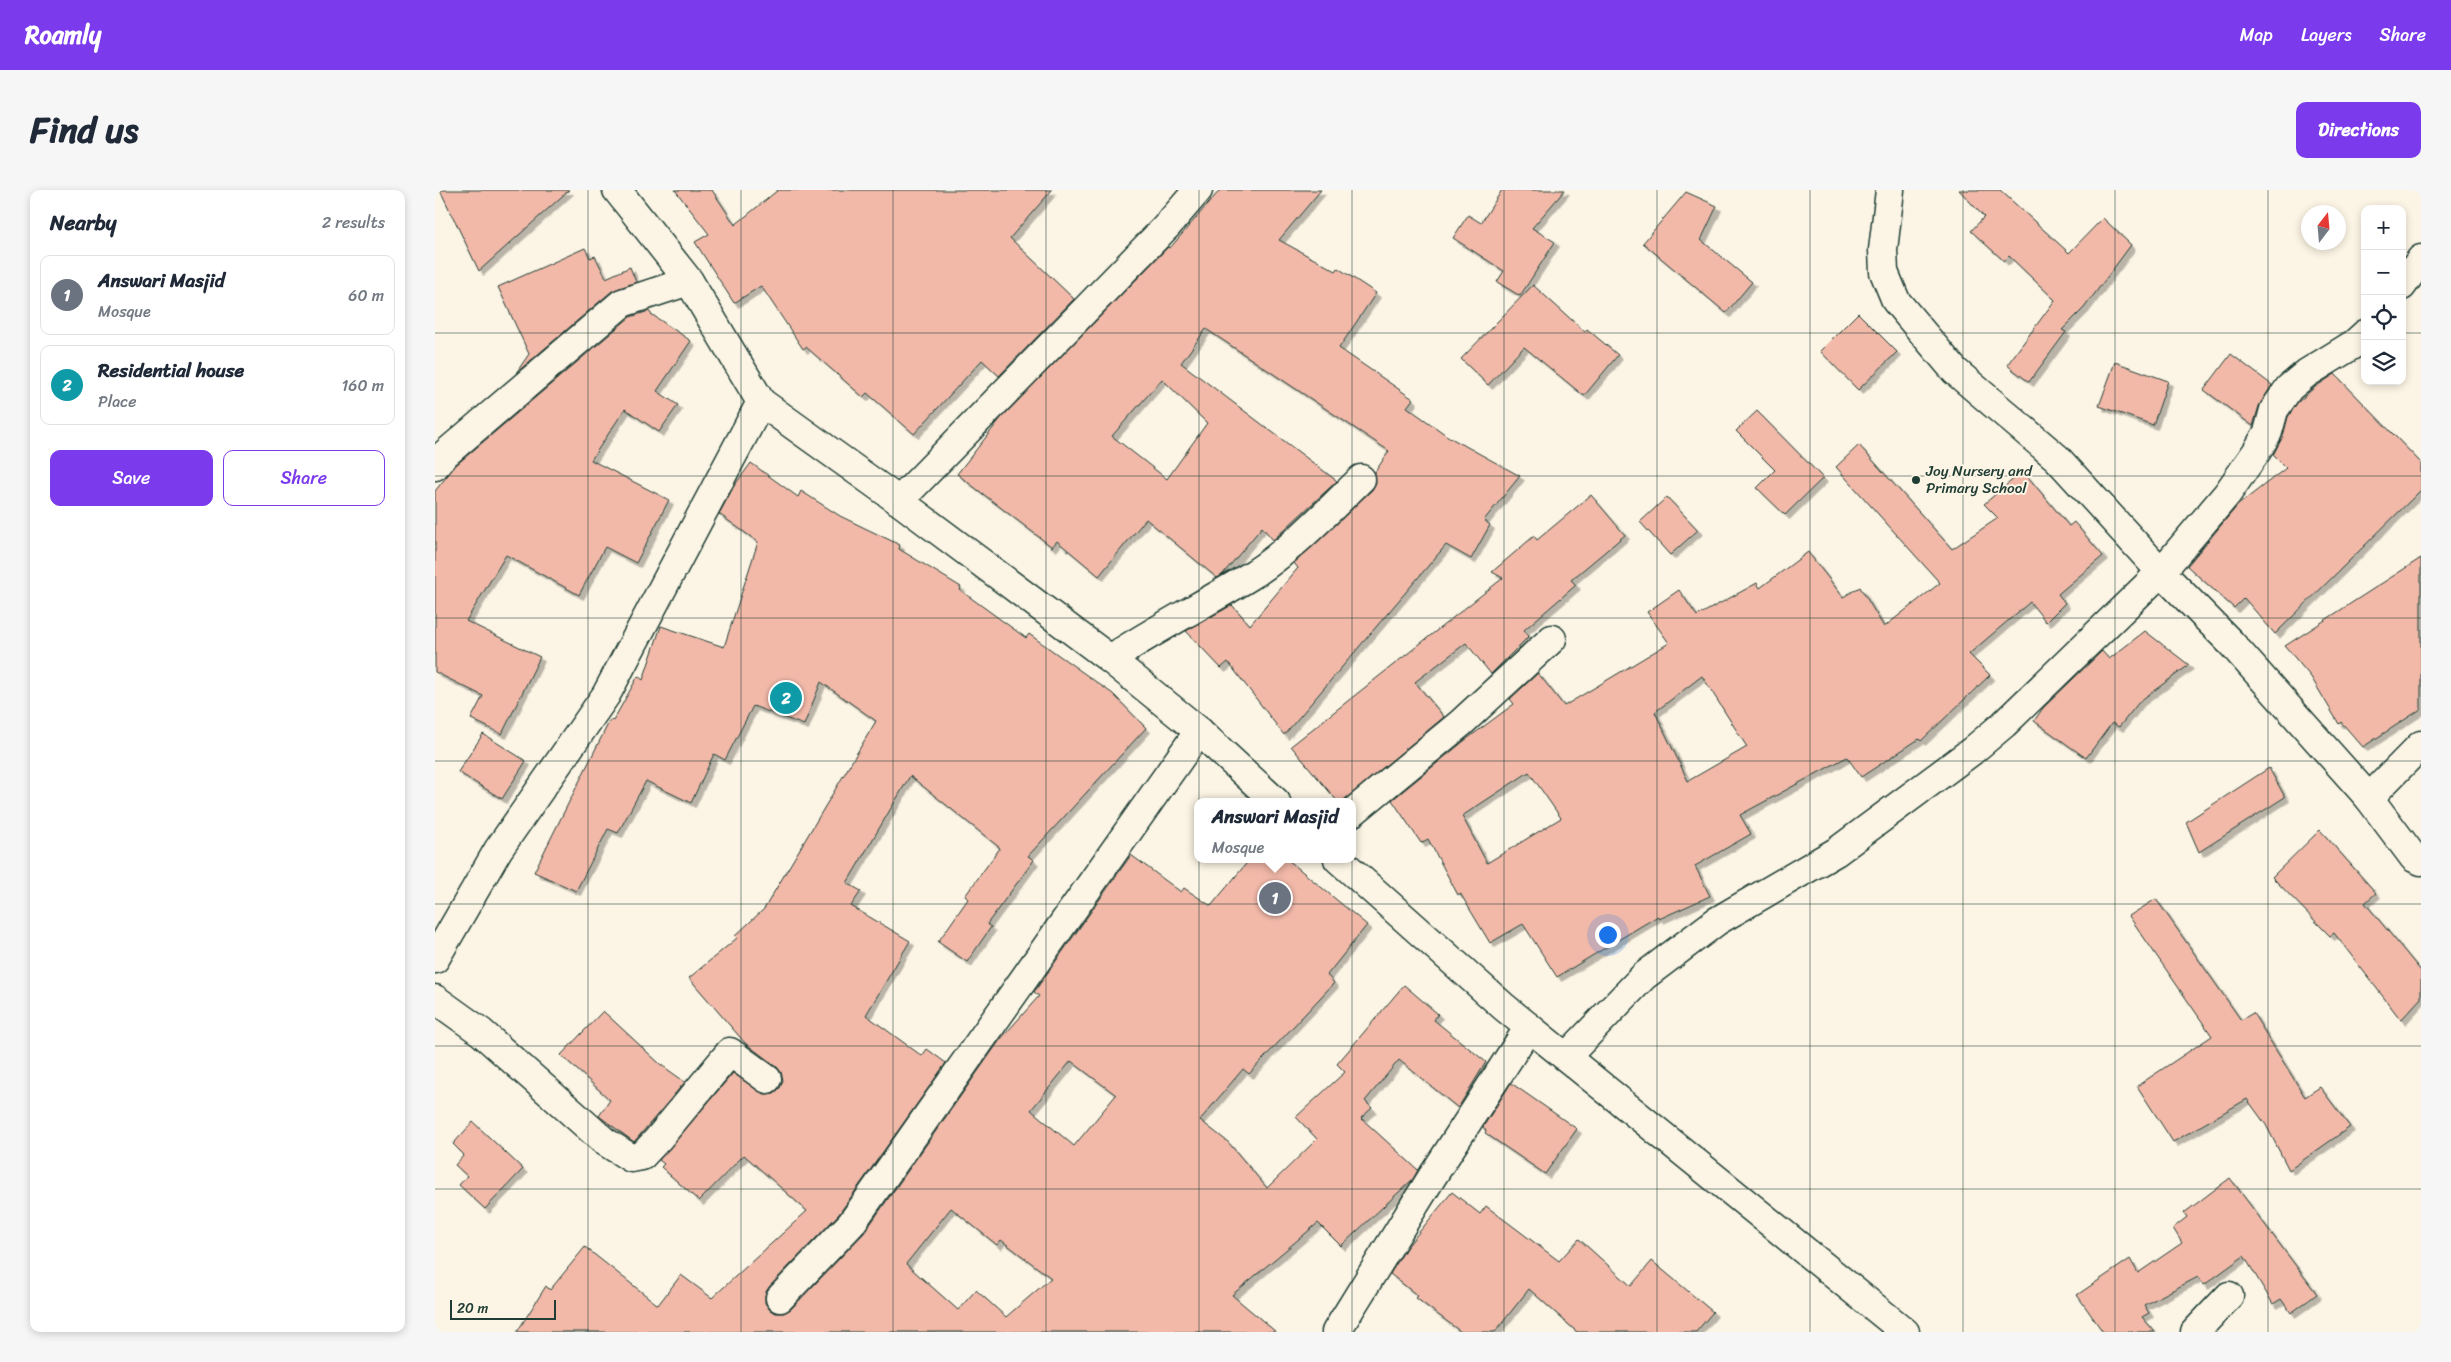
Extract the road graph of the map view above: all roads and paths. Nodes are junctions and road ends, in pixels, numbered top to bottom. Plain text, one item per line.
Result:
1 (617, 190) edge
2 (1198, 190) edge
3 (1890, 190) edge
4 (2421, 259) edge
5 (2406, 280) edge
6 (689, 281) junction
7 (2361, 338) edge
8 (761, 402) junction
9 (435, 466) edge
10 (1361, 479) dead end
11 (899, 501) junction
12 (2161, 572) junction
13 (1552, 639) dead end
14 (1111, 659) junction
15 (1199, 731) junction
16 (2421, 745) edge
17 (1271, 798) edge
18 (2369, 798) junction
19 (1356, 810) edge
20 (2421, 861) edge
21 (1343, 863) edge
22 (435, 959) edge
23 (435, 999) edge
24 (1529, 1027) junction
25 (1566, 1057) junction
26 (767, 1080) dead end
27 (2229, 1296) dead end
28 (781, 1298) dead end
29 (1336, 1332) edge
30 (1905, 1332) edge
31 (2195, 1332) edge

1 - 6 street
2 - 11 street
3 - 12 street
4 - 5 street
6 - 8 street
6 - 9 street
7 - 12 street
8 - 11 street
8 - 22 street
10 - 14 street
11 - 14 street
12 - 18 street
12 - 25 street
13 - 19 street
14 - 15 street
15 - 17 street
15 - 28 street
16 - 18 street
18 - 20 street
21 - 24 street
23 - 26 street
24 - 25 street
24 - 29 street
25 - 30 street
27 - 31 street

